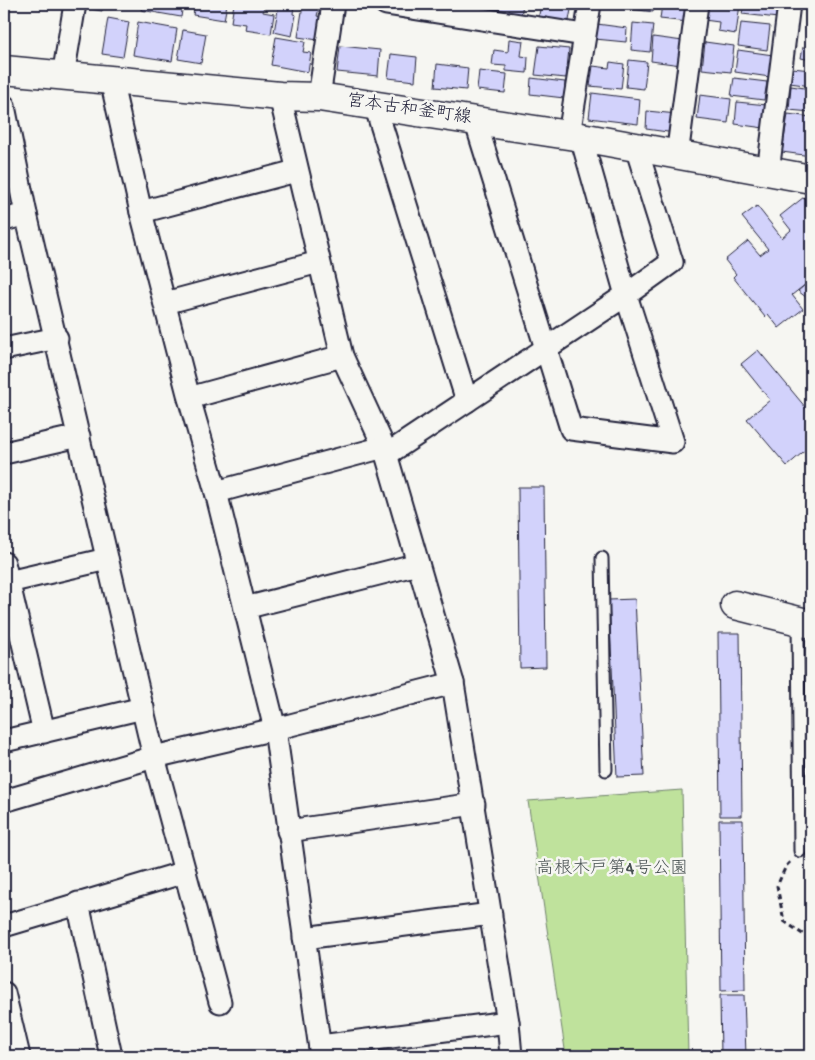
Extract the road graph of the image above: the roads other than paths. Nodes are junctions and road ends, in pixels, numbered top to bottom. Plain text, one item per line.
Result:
1 (75, 4) edge
2 (333, 4) edge
3 (386, 4) edge
4 (590, 4) edge
5 (698, 4) edge
6 (790, 4) edge
7 (584, 36) junction
8 (4, 70) edge
9 (63, 76) junction
10 (111, 80) junction
11 (280, 96) junction
12 (319, 97) junction
13 (375, 105) junction
14 (4, 106) edge
15 (475, 120) junction
16 (575, 136) junction
17 (636, 147) junction
18 (677, 156) junction
19 (296, 171) junction
20 (768, 172) junction
21 (811, 179) edge
22 (141, 212) junction
23 (26, 214) junction
24 (4, 220) edge
25 (319, 262) junction
26 (626, 295) junction
27 (165, 303) junction
28 (56, 338) junction
29 (546, 348) junction
30 (4, 349) edge
31 (342, 356) junction
32 (189, 398) junction
33 (467, 401) junction
34 (79, 436) junction
35 (385, 451) junction
36 (4, 453) edge
37 (216, 492) junction
38 (602, 558) dead end
39 (107, 559) junction
40 (418, 564) junction
41 (5, 576) edge
42 (735, 605) dead end
43 (245, 608) junction
44 (804, 622) edge
45 (453, 683) junction
46 (143, 708) junction
47 (275, 730) junction
48 (44, 732) junction
49 (4, 741) edge
50 (154, 758) junction
51 (606, 770) dead end
52 (4, 801) edge
53 (474, 804) junction
54 (288, 831) junction
55 (800, 851) road end
56 (185, 872) junction
57 (78, 903) junction
58 (491, 914) junction
59 (4, 926) edge
60 (304, 938) junction
61 (4, 992) edge
62 (220, 1002) dead end
63 (508, 1022) junction
64 (320, 1051) edge
65 (19, 1056) edge
66 (111, 1056) edge
67 (511, 1056) edge

1 - 9 street
2 - 12 street
3 - 7 street
4 - 7 street
5 - 18 street
6 - 20 street
7 - 16 street
8 - 9 street, 宮本古和釜町線
9 - 10 street, 宮本古和釜町線
10 - 11 street, 宮本古和釜町線
10 - 22 street
11 - 12 street, 宮本古和釜町線
11 - 19 street
12 - 13 street, 宮本古和釜町線
13 - 15 street, 宮本古和釜町線
13 - 33 street
14 - 23 street
15 - 16 street, 宮本古和釜町線
15 - 29 street
16 - 17 street, 宮本古和釜町線
16 - 26 street
17 - 18 street, 宮本古和釜町線
17 - 26 street
18 - 20 street, 宮本古和釜町線
19 - 22 street
19 - 25 street
20 - 21 street, 宮本古和釜町線
22 - 27 street
23 - 24 street
23 - 28 street
25 - 27 street
25 - 31 street
26 - 29 street
26 - 29 street
27 - 32 street
28 - 30 street
28 - 34 street
29 - 33 street
31 - 32 street
31 - 35 street
32 - 37 street
33 - 35 street
34 - 36 street
34 - 39 street
35 - 37 street
35 - 40 street
37 - 43 street
38 - 51 lane
39 - 41 street
39 - 46 street
40 - 43 street
40 - 45 street
41 - 48 street
42 - 44 street
43 - 47 street
44 - 55 lane
45 - 47 street
45 - 53 street
46 - 48 street
46 - 50 street
47 - 50 street
47 - 54 street
48 - 49 street
50 - 52 street
50 - 56 street
53 - 54 street
53 - 58 street
54 - 60 street
56 - 57 street
56 - 62 street
57 - 59 street
57 - 66 street
58 - 60 street
58 - 63 street
60 - 64 street
61 - 65 street
63 - 64 street
63 - 67 street

